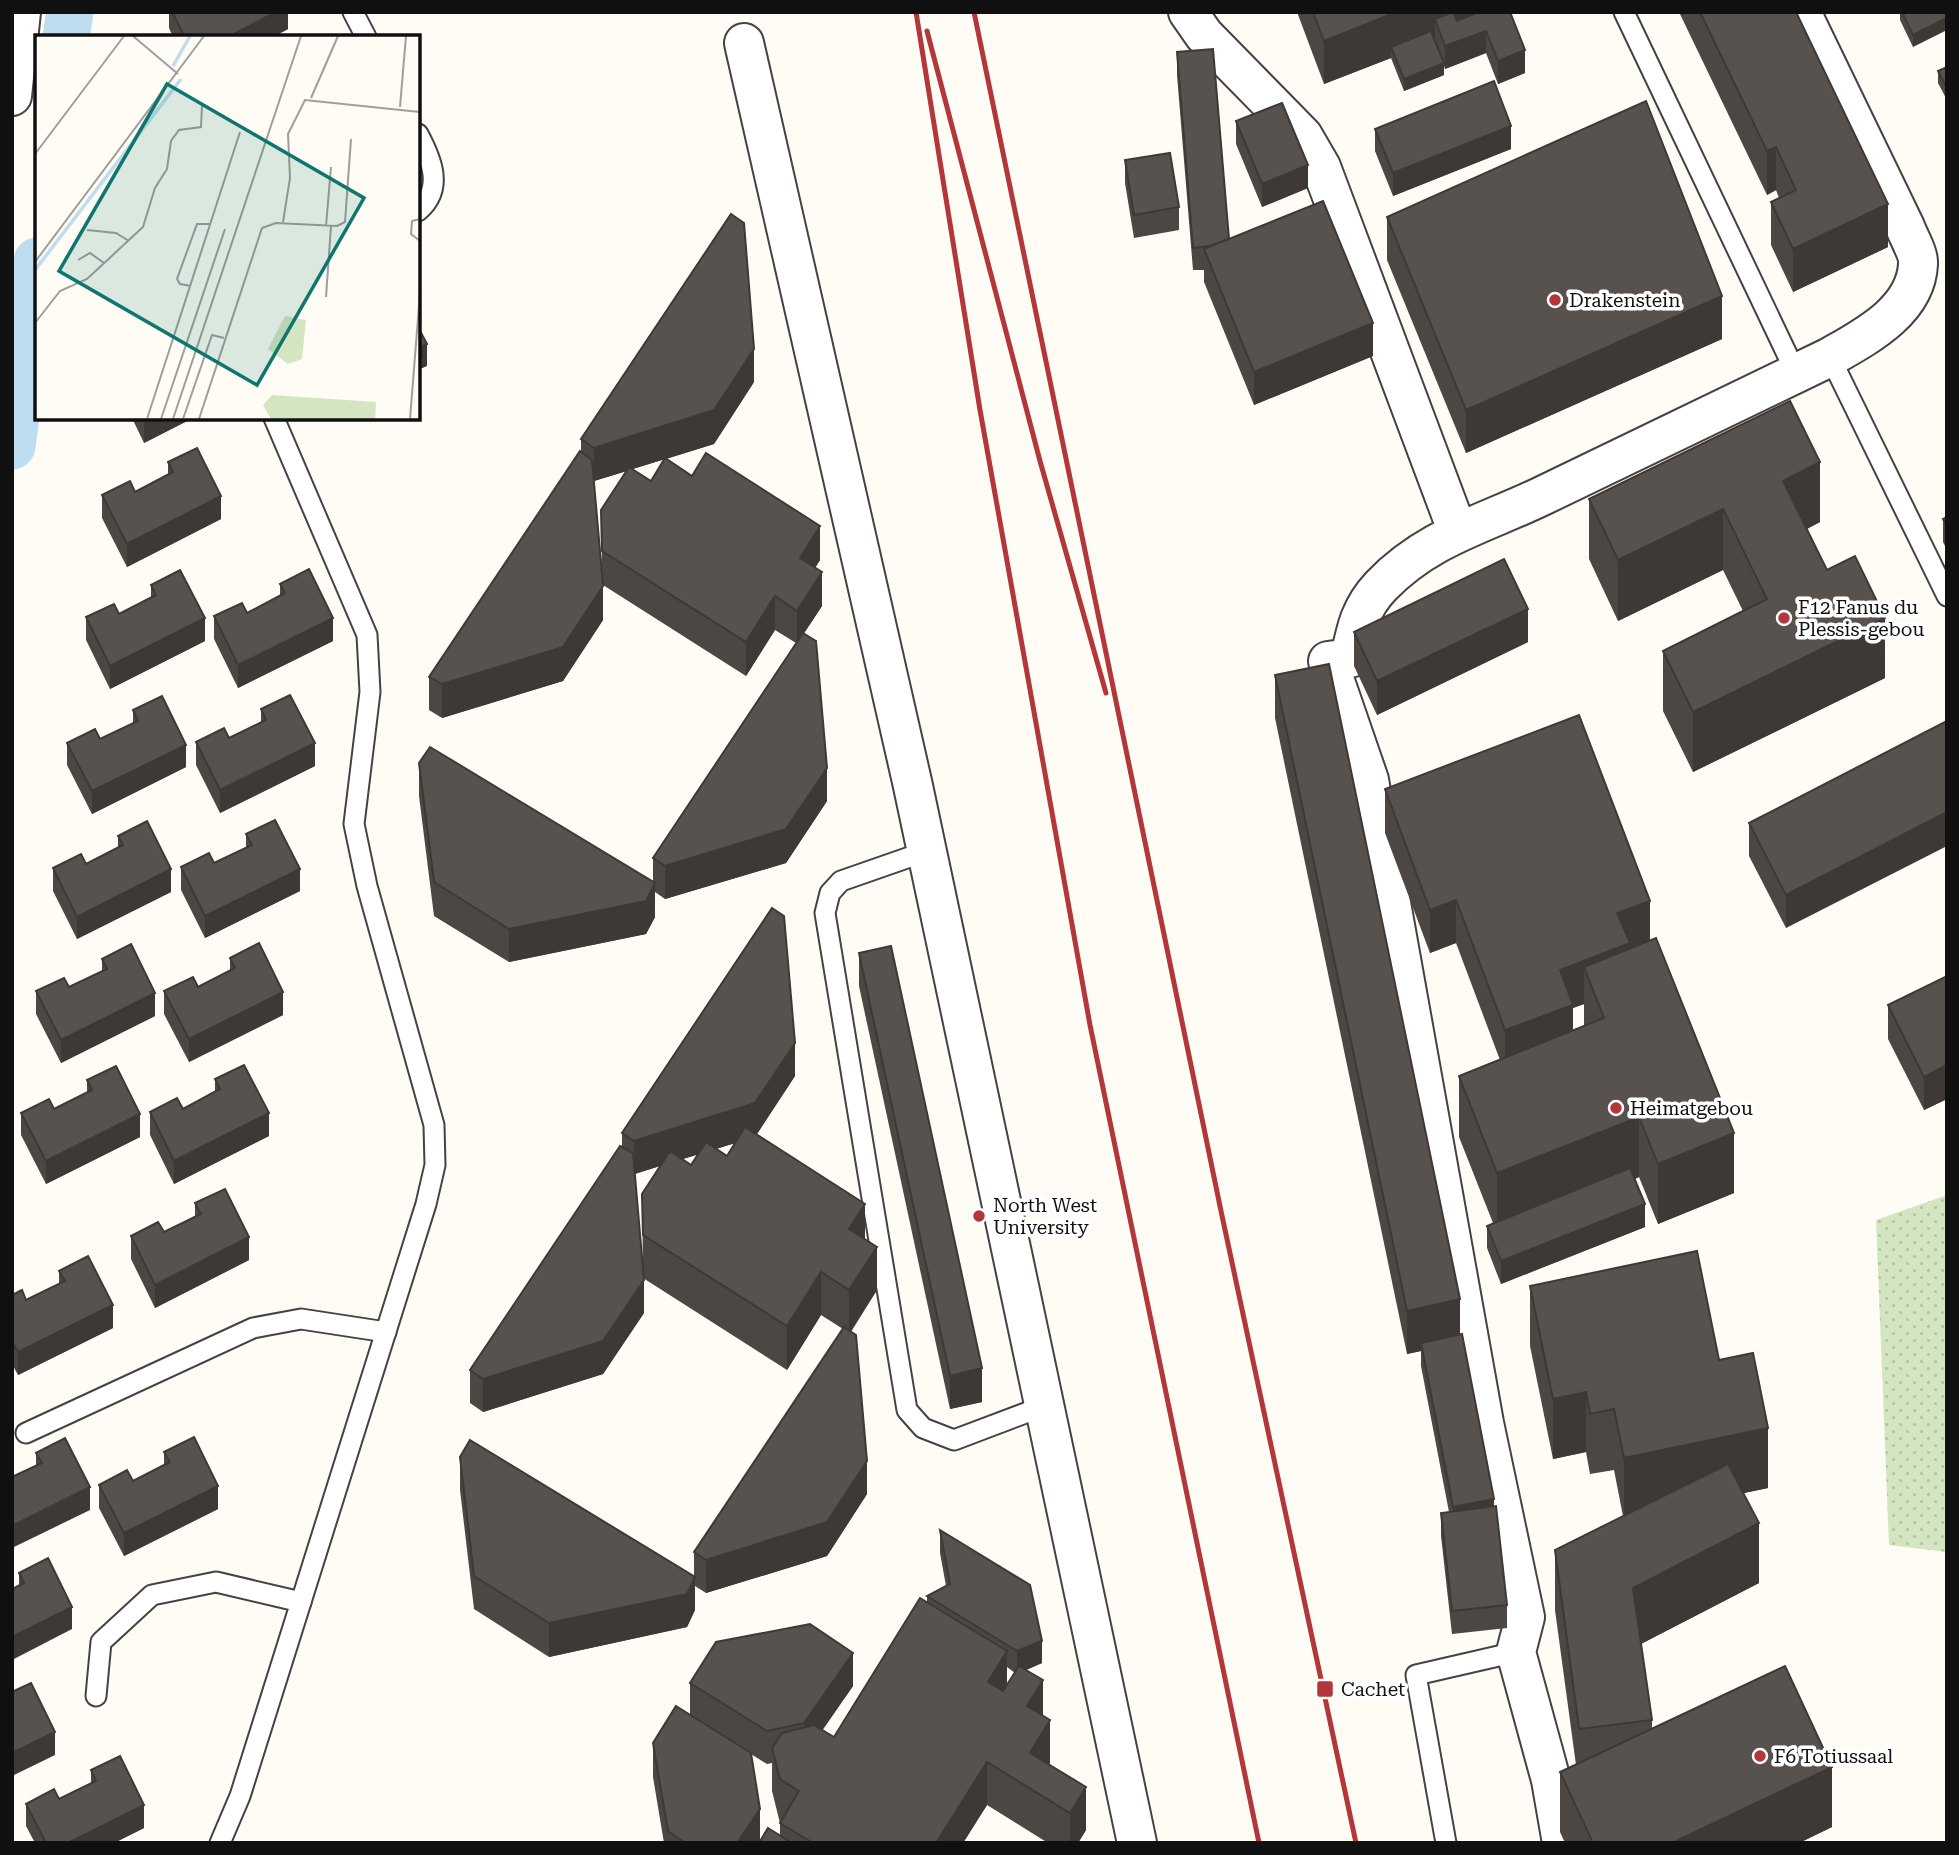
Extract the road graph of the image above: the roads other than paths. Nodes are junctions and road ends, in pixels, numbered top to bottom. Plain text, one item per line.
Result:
1 (21, 12) edge
2 (353, 12) edge
3 (1188, 12) edge
4 (1624, 12) edge
5 (1801, 12) edge
6 (365, 35) edge
7 (744, 43) dead end
8 (12, 96) edge
9 (420, 139) edge
10 (420, 209) edge
11 (1830, 357) junction
12 (1796, 373) junction
13 (275, 420) edge
14 (1457, 530) junction
15 (1947, 596) edge
16 (927, 851) junction
17 (386, 1332) junction
18 (1044, 1406) junction
19 (26, 1433) dead end
20 (302, 1602) junction
21 (1516, 1652) junction
22 (96, 1696) dead end
23 (220, 1843) edge
24 (1137, 1843) edge
25 (1446, 1843) edge
26 (1562, 1843) edge

1 - 8 street
2 - 6 lane
3 - 14 street
4 - 12 lane
5 - 11 street
7 - 16 street
9 - 10 lane
11 - 12 street
11 - 15 lane
12 - 14 street
13 - 17 lane
14 - 21 street
16 - 18 street
16 - 18 lane
17 - 19 lane
17 - 20 lane
18 - 24 street
20 - 22 lane
20 - 23 lane
21 - 25 lane
21 - 26 street

